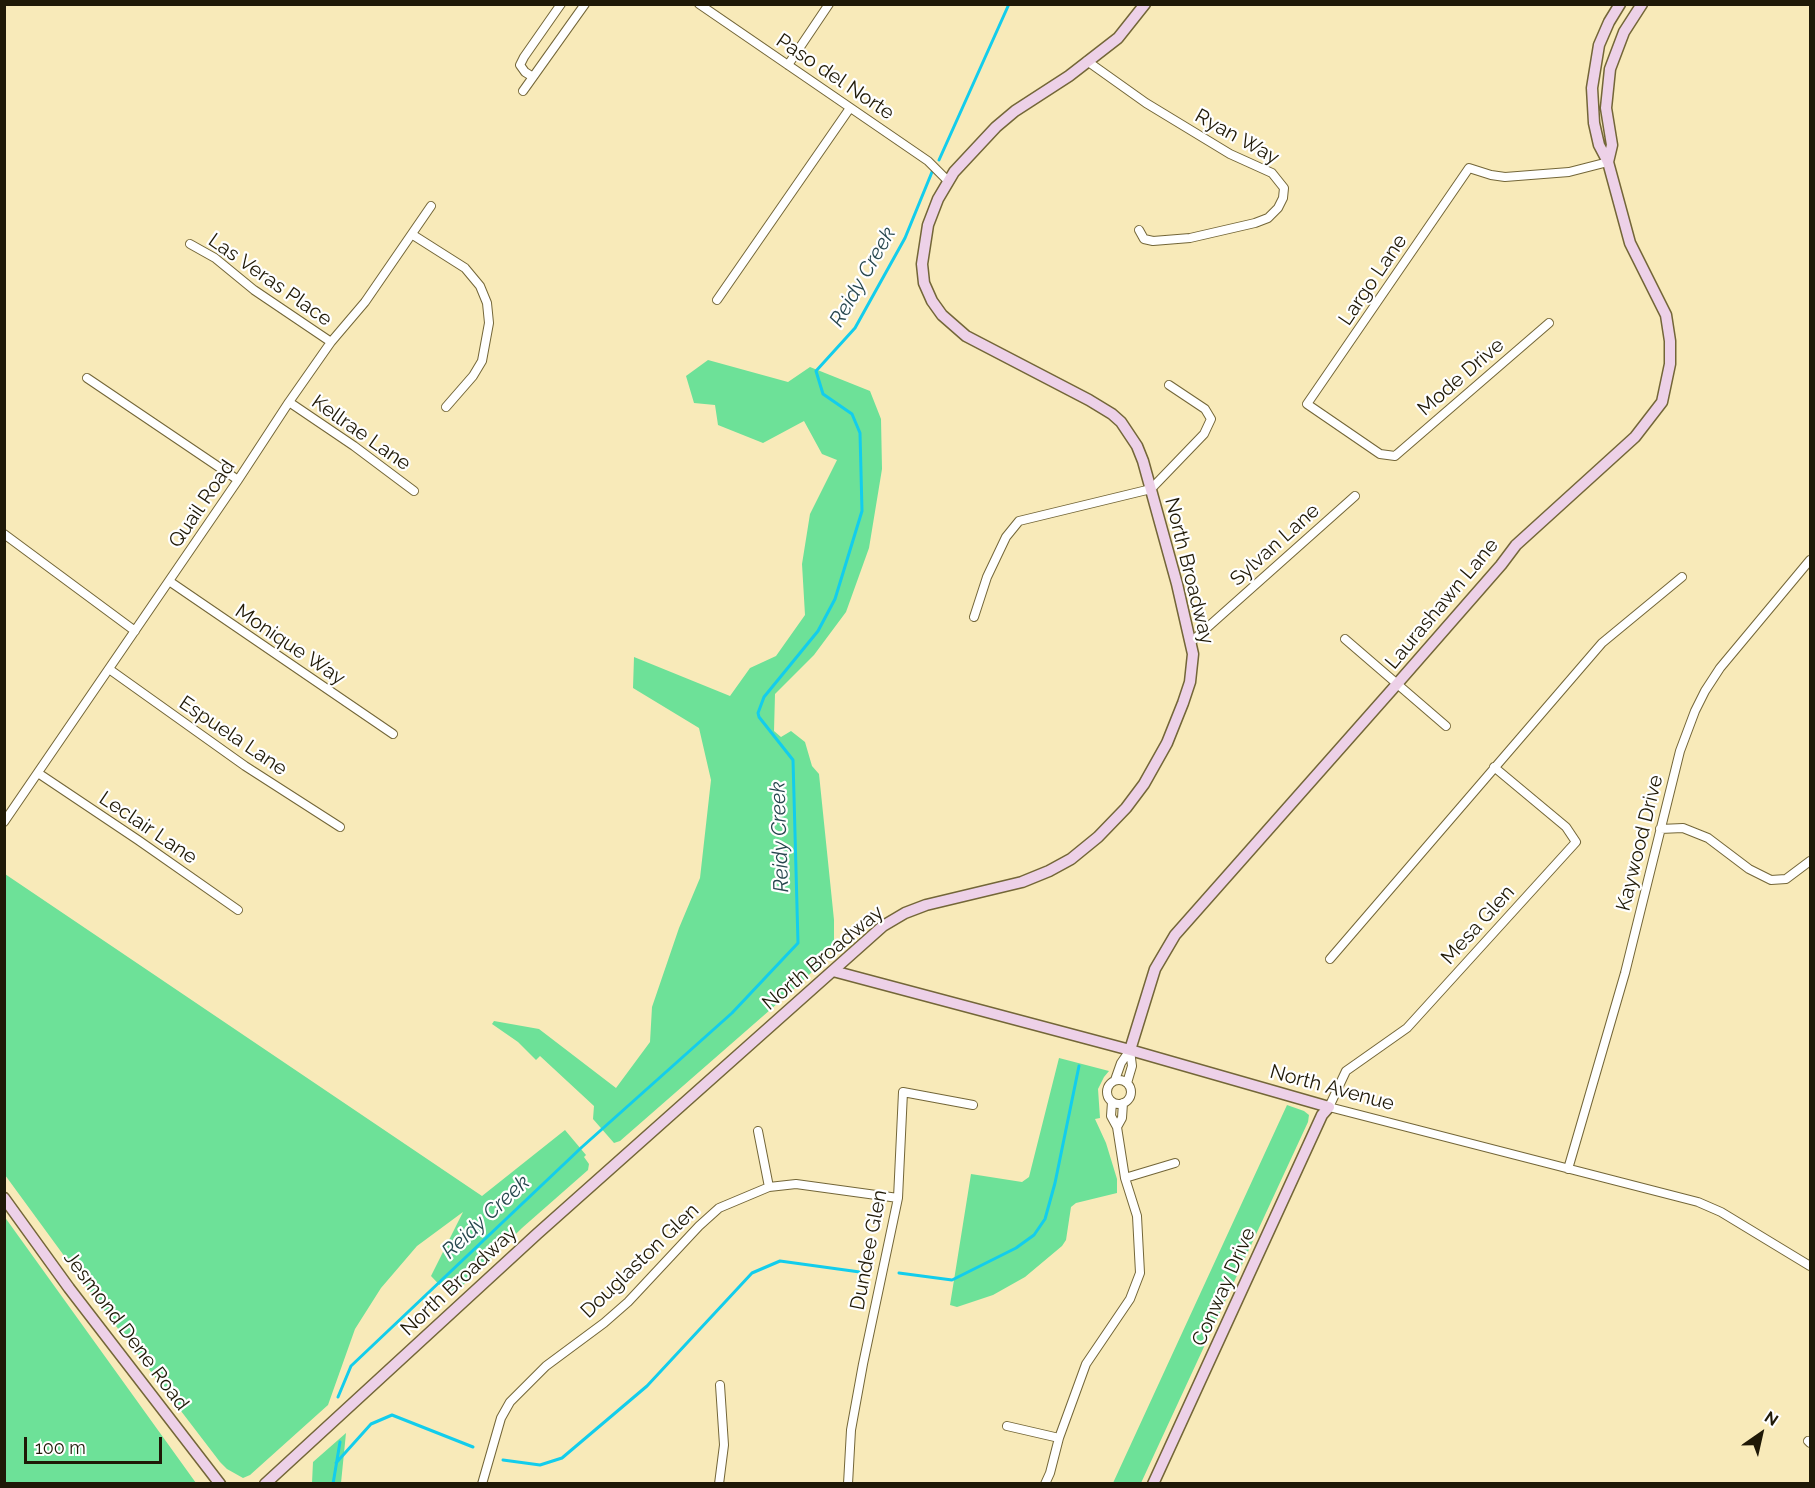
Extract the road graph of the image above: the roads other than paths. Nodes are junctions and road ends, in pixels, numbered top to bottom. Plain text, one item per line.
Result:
1 (561, 4) edge
2 (585, 4) edge
3 (699, 4) edge
4 (829, 4) edge
5 (1145, 4) edge
6 (1620, 4) edge
7 (1641, 4) edge
8 (1087, 61) junction
9 (788, 65) junction
10 (533, 77) junction
11 (524, 91) dead end
12 (850, 108) junction
13 (1608, 162) junction
14 (948, 181) junction
15 (431, 206) dead end
16 (1138, 230) dead end
17 (413, 235) junction
18 (190, 244) dead end
19 (717, 300) dead end
20 (1549, 323) dead end
21 (331, 342) junction
22 (87, 378) dead end
23 (1169, 385) dead end
24 (289, 402) junction
25 (446, 407) dead end
26 (1395, 456) joint
27 (238, 480) junction
28 (1151, 489) junction
29 (414, 491) dead end
30 (1355, 496) dead end
31 (4, 534) edge
32 (1810, 560) edge
33 (1683, 577) dead end
34 (169, 582) junction
35 (974, 616) dead end
36 (135, 630) junction
37 (1345, 639) dead end
38 (1191, 642) junction
39 (109, 669) junction
40 (1397, 684) junction
41 (1446, 726) dead end
42 (393, 734) dead end
43 (1494, 767) junction
44 (38, 774) junction
45 (4, 822) edge
46 (340, 827) dead end
47 (1660, 829) junction
48 (1810, 861) edge
49 (238, 910) dead end
50 (1330, 959) dead end
51 (833, 971) junction
52 (1130, 1050) junction
53 (1115, 1080) junction
54 (1127, 1083) junction
55 (1112, 1102) junction
56 (1123, 1103) junction
57 (973, 1105) dead end
58 (1329, 1107) junction
59 (1117, 1126) junction
60 (758, 1131) dead end
61 (1175, 1163) dead end
62 (1568, 1169) junction
63 (1125, 1178) junction
64 (769, 1187) junction
65 (4, 1198) edge
66 (898, 1198) junction
67 (1810, 1266) edge
68 (720, 1384) dead end
69 (1006, 1426) dead end
70 (1059, 1438) junction
71 (220, 1484) edge
72 (265, 1484) edge
73 (482, 1484) edge
74 (719, 1484) edge
75 (848, 1484) edge
76 (1045, 1484) edge
77 (1153, 1484) edge

1 - 10 street
2 - 10 street
3 - 9 street, Paso del Norte
4 - 9 street
5 - 8 street, North Broadway
6 - 13 street, Laurashawn Lane
7 - 13 street, Laurashawn Lane
8 - 14 street, North Broadway
8 - 16 street, Ryan Way
9 - 12 street, Paso del Norte
10 - 11 street
12 - 14 street, Paso del Norte
12 - 19 street
13 - 26 street, Largo Lane
13 - 40 street, Laurashawn Lane
14 - 28 street, North Broadway
15 - 17 street, Quail Road
17 - 21 street, Quail Road
17 - 25 street
18 - 21 street, Las Veras Place
20 - 26 street, Mode Drive
21 - 24 street, Quail Road
22 - 27 street
23 - 28 street
24 - 27 street, Quail Road
24 - 29 street, Kellrae Lane
27 - 34 street, Quail Road
28 - 35 street
28 - 38 street, North Broadway
30 - 38 street, Sylvan Lane
31 - 36 street
32 - 47 street, Kaywood Drive
33 - 43 street
34 - 36 street, Quail Road
34 - 42 street, Monique Way
36 - 39 street, Quail Road
37 - 40 street
38 - 51 street, North Broadway
39 - 44 street, Quail Road
39 - 46 street, Espuela Lane
40 - 41 street
40 - 52 street, Laurashawn Lane
43 - 50 street
43 - 58 street, Mesa Glen
44 - 45 street, Quail Road
44 - 49 street, Leclair Lane
47 - 48 street
47 - 62 street, Kaywood Drive
51 - 52 street, North Avenue
51 - 72 street, North Broadway
52 - 53 street
52 - 54 street
52 - 58 street, North Avenue
53 - 54 street
53 - 55 street
54 - 56 street
55 - 56 street
55 - 59 street
56 - 59 street
57 - 66 street, Dundee Glen
58 - 62 street, North Avenue
58 - 77 street, Conway Drive
59 - 63 street
60 - 64 street
61 - 63 street
62 - 67 street, North Avenue
63 - 70 street
64 - 66 street, Douglaston Glen
64 - 73 street, Douglaston Glen
65 - 71 street, Jesmond Dene Road
66 - 75 street, Dundee Glen
68 - 74 street
69 - 70 street
70 - 76 street

